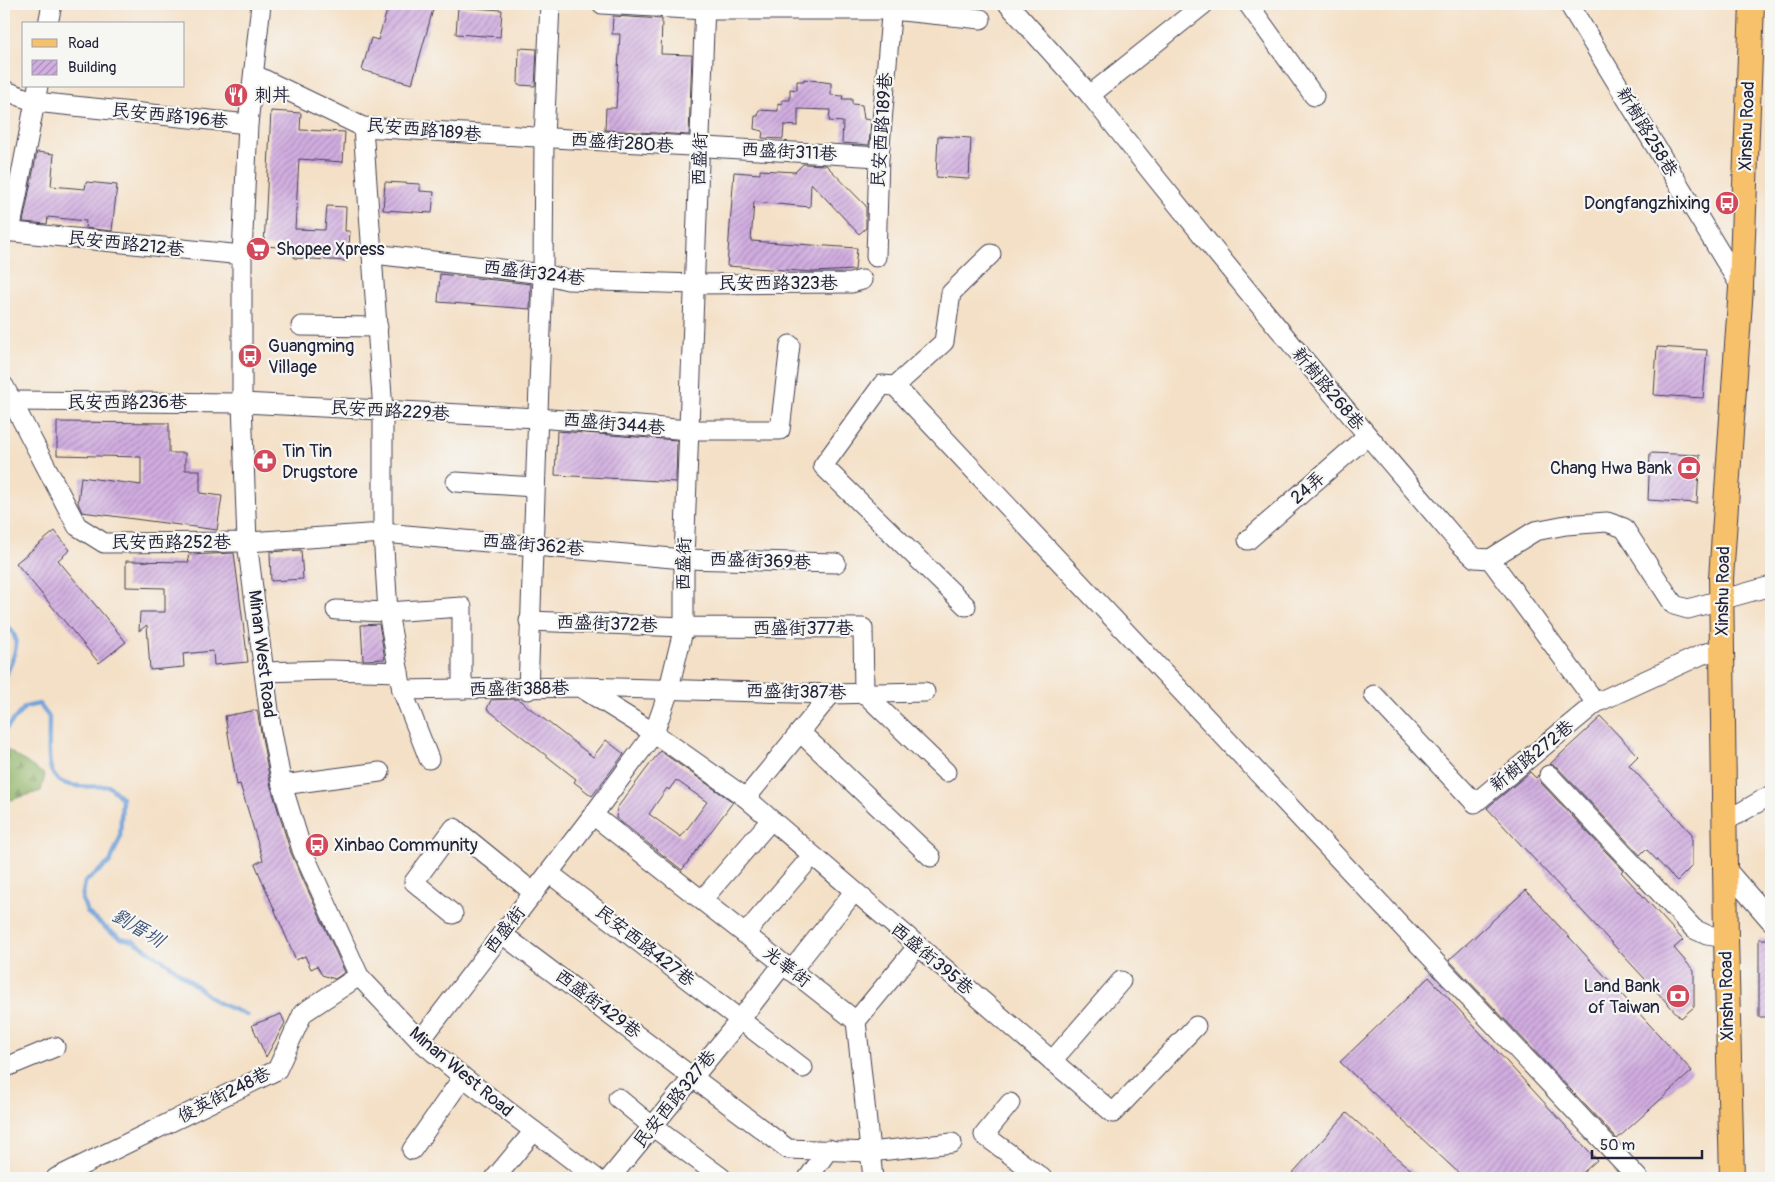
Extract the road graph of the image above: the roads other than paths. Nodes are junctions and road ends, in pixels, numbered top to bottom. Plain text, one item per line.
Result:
1 (52, 4) edge
2 (261, 4) edge
3 (550, 4) edge
4 (602, 4) edge
5 (1008, 4) edge
6 (1204, 4) edge
7 (1248, 4) edge
8 (1569, 4) edge
9 (1752, 4) edge
10 (705, 7) edge
11 (892, 7) edge
12 (981, 20) dead end
13 (48, 22) edge
14 (255, 75) junction
15 (4, 90) edge
16 (36, 94) edge
17 (1090, 95) junction
18 (1314, 96) dead end
19 (248, 124) junction
20 (363, 127) junction
21 (544, 138) junction
22 (700, 148) junction
23 (879, 157) junction
24 (7, 232) edge
25 (374, 254) junction
26 (991, 254) dead end
27 (242, 256) junction
28 (876, 257) dead end
29 (542, 274) junction
30 (862, 280) dead end
31 (695, 284) junction
32 (1741, 287) junction
33 (300, 326) dead end
34 (378, 327) junction
35 (790, 345) dead end
36 (895, 386) junction
37 (8, 394) edge
38 (242, 403) junction
39 (383, 411) junction
40 (538, 418) junction
41 (689, 430) junction
42 (1367, 436) junction
43 (456, 482) dead end
44 (535, 487) junction
45 (383, 533) junction
46 (1248, 540) dead end
47 (247, 542) junction
48 (533, 544) junction
49 (684, 559) junction
50 (1490, 559) junction
51 (836, 563) dead end
52 (1771, 586) edge
53 (1722, 602) junction
54 (966, 606) dead end
55 (336, 610) dead end
56 (388, 612) junction
57 (529, 621) junction
58 (684, 627) junction
59 (1722, 649) junction
60 (264, 672) junction
61 (400, 681) junction
62 (580, 688) junction
63 (462, 689) junction
64 (668, 689) junction
65 (528, 690) junction
66 (925, 692) dead end
67 (864, 693) junction
68 (831, 694) junction
69 (1374, 695) dead end
70 (1596, 703) junction
71 (800, 732) junction
72 (654, 733) junction
73 (429, 760) dead end
74 (380, 772) dead end
75 (946, 772) dead end
76 (1549, 775) dead end
77 (282, 785) junction
78 (1771, 795) edge
79 (746, 798) junction
80 (594, 815) junction
81 (771, 820) junction
82 (1724, 822) junction
83 (812, 856) junction
84 (931, 857) dead end
85 (1725, 868) junction
86 (549, 873) junction
87 (854, 892) junction
88 (534, 893) junction
89 (702, 900) junction
90 (453, 914) dead end
91 (1771, 921) edge
92 (502, 934) junction
93 (745, 934) junction
94 (1726, 938) junction
95 (918, 947) junction
96 (787, 967) junction
97 (359, 976) junction
98 (1121, 981) dead end
99 (740, 1020) junction
100 (856, 1021) junction
101 (1196, 1026) dead end
102 (420, 1041) junction
103 (55, 1047) dead end
104 (1052, 1061) junction
105 (4, 1068) edge
106 (802, 1068) dead end
107 (693, 1075) junction
108 (463, 1077) junction
109 (618, 1098) dead end
110 (1010, 1103) dead end
111 (652, 1126) junction
112 (534, 1131) junction
113 (952, 1143) dead end
114 (829, 1149) junction
115 (412, 1150) dead end
116 (870, 1152) junction
117 (56, 1178) edge
118 (496, 1178) edge
119 (598, 1178) edge
120 (722, 1178) edge
121 (808, 1178) edge
122 (873, 1178) edge
123 (1042, 1178) edge
124 (1638, 1178) edge
125 (1732, 1178) edge

1 - 13 street
2 - 14 street, Minan West Road
3 - 21 street
4 - 10 street
5 - 17 street, 新樹路268巷
6 - 17 street
7 - 18 street
8 - 32 street, 新樹路258巷
9 - 32 main road, Xinshu Road
10 - 11 street
10 - 22 street, 西盛街
11 - 12 street
11 - 23 street, 民安西路189巷
14 - 19 street, Minan West Road
14 - 20 street, 民安西路189巷
15 - 16 street, 民安西路196巷
16 - 19 street, 民安西路196巷
16 - 24 street, 民安西路212巷
17 - 42 street, 新樹路268巷
19 - 27 street, Minan West Road
20 - 21 street, 民安西路189巷
20 - 25 street
21 - 22 street, 西盛街280巷
21 - 29 street
22 - 23 street, 西盛街311巷
22 - 31 street, 西盛街
23 - 28 street, 民安西路189巷
24 - 27 street, 民安西路212巷
25 - 29 street, 西盛街324巷
25 - 34 street
26 - 36 street
27 - 38 street, Minan West Road
29 - 31 street, 西盛街324巷
29 - 40 street
30 - 31 street, 民安西路323巷
31 - 41 street, 西盛街
32 - 53 main road, Xinshu Road
33 - 34 street
34 - 39 street
35 - 41 street, 西盛街344巷
36 - 54 street
36 - 124 street
37 - 38 street, 民安西路236巷
37 - 47 street, 民安西路252巷
38 - 39 street, 民安西路229巷
38 - 47 street, Minan West Road
39 - 40 street, 民安西路229巷
39 - 45 street
40 - 41 street, 西盛街344巷
40 - 44 street
41 - 49 street, 西盛街
42 - 46 street, 24弄
42 - 50 street, 新樹路268巷
43 - 44 street
44 - 48 street
45 - 47 street, 民安西路252巷
45 - 48 street, 西盛街362巷
45 - 56 street
47 - 60 street, Minan West Road
48 - 49 street, 西盛街362巷
48 - 57 street
49 - 51 street, 西盛街369巷
49 - 58 street, 西盛街
50 - 53 street
50 - 70 street
52 - 53 street
53 - 59 main road, Xinshu Road
55 - 56 street
56 - 61 street
56 - 63 street
57 - 58 street, 西盛街372巷
57 - 65 street
58 - 64 street, 西盛街
58 - 67 street, 西盛街377巷
59 - 70 street, 新樹路272巷
59 - 82 main road, Xinshu Road
60 - 61 street, 西盛街388巷
60 - 77 street, Minan West Road
61 - 63 street, 西盛街388巷
61 - 73 street
62 - 64 street, 西盛街387巷
62 - 65 street, 西盛街388巷
62 - 72 street, 西盛街388巷
63 - 65 street, 西盛街388巷
64 - 68 street, 西盛街387巷
64 - 72 street, 西盛街
66 - 67 street, 西盛街387巷
67 - 68 street, 西盛街387巷
67 - 75 street
68 - 71 street
69 - 70 street, 新樹路272巷
71 - 79 street
71 - 84 street
72 - 79 street, 西盛街395巷
72 - 80 street, 西盛街
74 - 77 street
76 - 94 street
77 - 97 street, Minan West Road
78 - 82 street
79 - 81 street, 西盛街395巷
80 - 86 street, 西盛街
80 - 89 street, 光華街
81 - 83 street, 西盛街395巷
81 - 89 street
82 - 85 main road, Xinshu Road
83 - 87 street, 西盛街395巷
83 - 93 street
85 - 91 street
85 - 94 main road, Xinshu Road
86 - 88 street, 西盛街
86 - 99 street, 民安西路427巷
87 - 95 street, 西盛街395巷
87 - 96 street, 民安西路327巷
88 - 90 street
88 - 92 street, 西盛街
89 - 93 street, 光華街
92 - 102 street, 西盛街
92 - 107 street, 西盛街429巷
93 - 96 street, 光華街
94 - 125 main road, Xinshu Road
95 - 100 street
95 - 104 street, 西盛街395巷
96 - 99 street, 民安西路327巷
96 - 100 street, 光華街
97 - 102 street, Minan West Road
97 - 117 street, 俊英街248巷
98 - 104 street
99 - 106 street, 民安西路427巷
99 - 107 street, 民安西路327巷
100 - 116 street
101 - 104 street, 西盛街395巷
102 - 108 street, Minan West Road
103 - 105 street
107 - 111 street, 民安西路327巷
107 - 114 street, 西盛街429巷
108 - 112 street, Minan West Road
108 - 115 street
109 - 111 street
110 - 123 street
111 - 119 street, 民安西路327巷
111 - 120 street
112 - 118 street
112 - 119 street, Minan West Road
113 - 116 street, 西盛街429巷
114 - 116 street, 西盛街429巷
114 - 121 street
116 - 122 street

